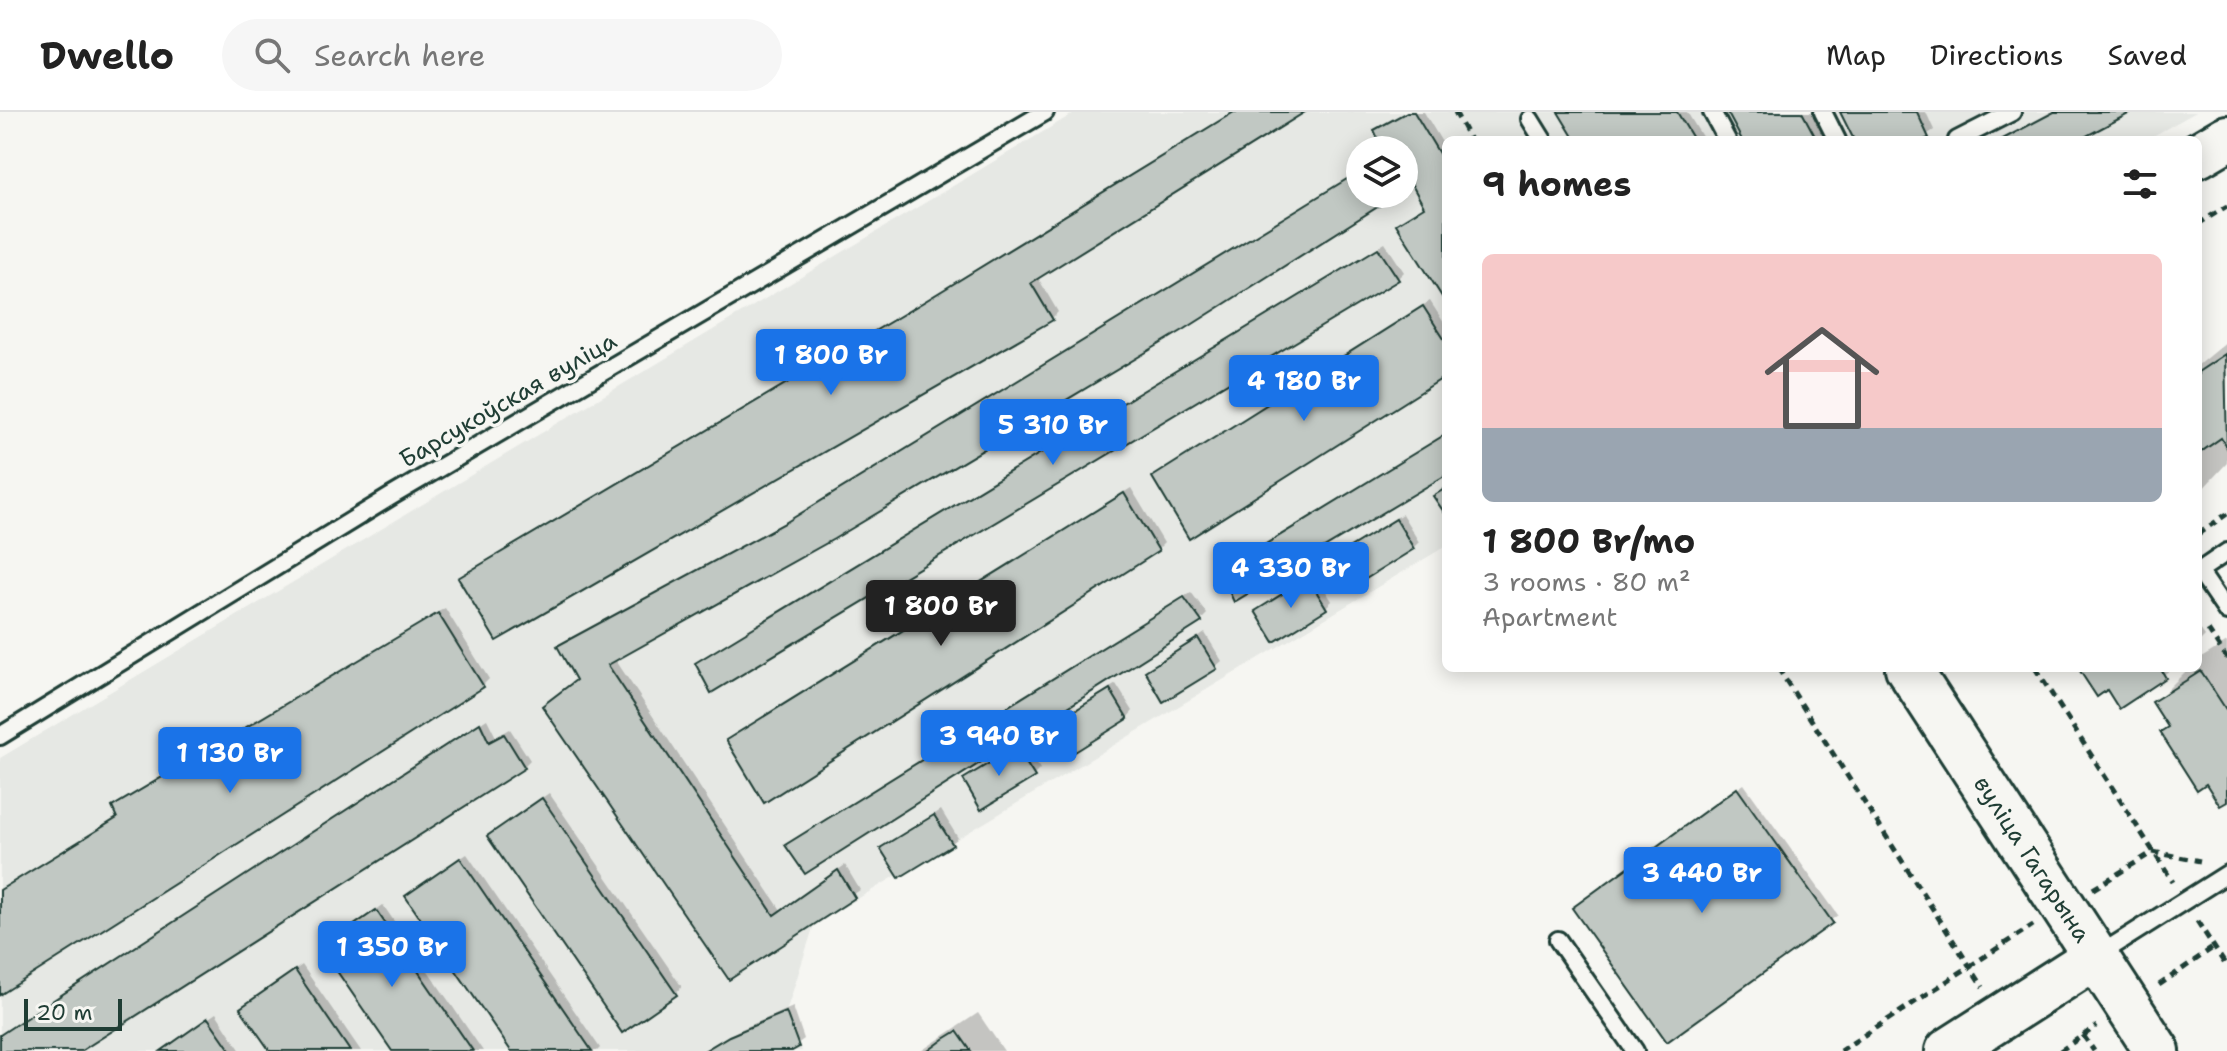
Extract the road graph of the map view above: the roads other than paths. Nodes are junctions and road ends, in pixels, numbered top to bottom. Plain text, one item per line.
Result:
1 (1045, 112) edge
2 (1712, 112) edge
3 (1823, 112) edge
4 (2012, 112) edge
5 (1530, 119) dead end
6 (1541, 136) edge
7 (1725, 136) edge
8 (1835, 136) edge
9 (1965, 136) edge
10 (2227, 138) edge
11 (2202, 153) edge
12 (2227, 552) edge
13 (2202, 569) edge
14 (2202, 575) edge
15 (2227, 612) edge
16 (1911, 672) edge
17 (0, 736) edge
18 (2227, 874) edge
19 (1558, 940) dead end
20 (2095, 957) junction
21 (1635, 1051) edge
22 (1948, 1051) edge
23 (2157, 1051) edge

1 - 17 lane, Барсукоўская вуліца
2 - 7 lane
3 - 8 lane
4 - 9 lane
5 - 6 lane
10 - 11 main road
12 - 13 lane
14 - 15 lane
16 - 20 main road, вуліца Гагарына
18 - 20 lane
19 - 21 lane
20 - 22 main road
20 - 23 main road, вуліца Гагарына

